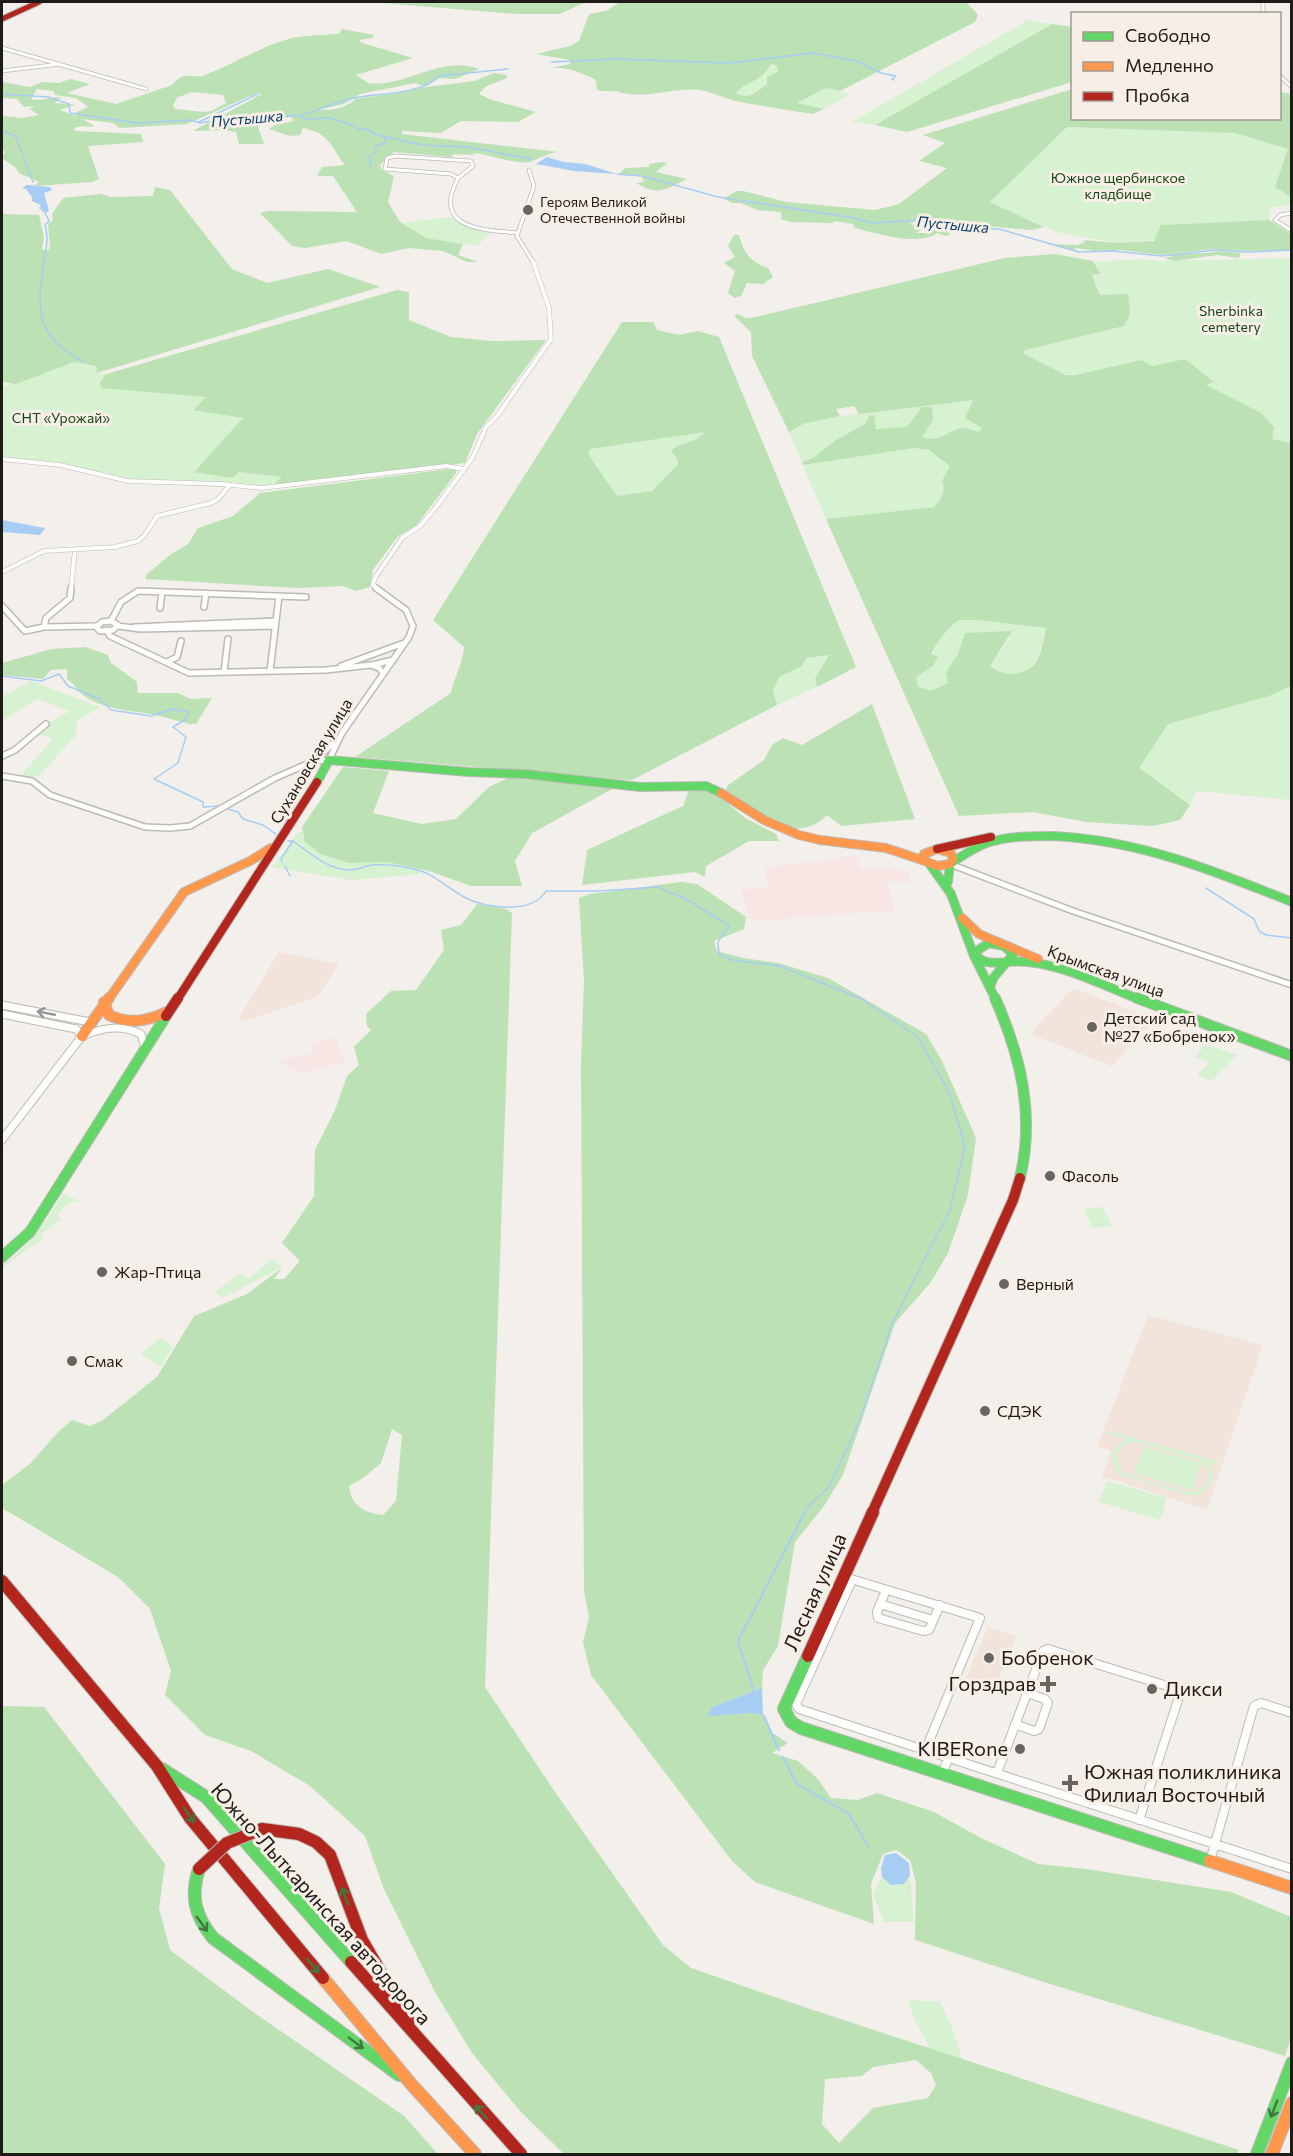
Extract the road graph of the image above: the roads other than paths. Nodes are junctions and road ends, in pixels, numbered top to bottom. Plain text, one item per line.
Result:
1 (39, 2) edge
2 (2, 19) edge
3 (2, 48) edge
4 (60, 64) junction
5 (2, 70) edge
6 (1290, 86) edge
7 (1282, 87) dead end
8 (146, 89) dead end
9 (530, 170) dead end
10 (458, 178) junction
11 (1292, 213) edge
12 (1292, 231) edge
13 (518, 233) junction
14 (2, 459) edge
15 (464, 469) junction
16 (230, 484) junction
17 (75, 549) junction
18 (2, 572) edge
19 (162, 592) junction
20 (206, 593) junction
21 (279, 596) junction
22 (306, 597) dead end
23 (2, 606) edge
24 (204, 607) dead end
25 (160, 608) dead end
26 (111, 621) junction
27 (275, 624) junction
28 (96, 626) junction
29 (118, 626) junction
30 (44, 627) junction
31 (107, 631) junction
32 (228, 639) dead end
33 (181, 641) dead end
34 (405, 642) junction
35 (385, 650) junction
36 (398, 652) junction
37 (393, 660) junction
38 (167, 663) junction
39 (371, 665) junction
40 (333, 669) junction
41 (270, 671) junction
42 (224, 672) junction
43 (383, 674) junction
44 (46, 724) dead end
45 (338, 739) junction
46 (2, 756) edge
47 (328, 760) junction
48 (314, 761) junction
49 (2, 776) edge
50 (281, 837) junction
51 (933, 850) junction
52 (903, 851) junction
53 (927, 862) junction
54 (950, 864) junction
55 (227, 870) junction
56 (252, 883) junction
57 (948, 884) junction
58 (1292, 896) edge
59 (1292, 902) edge
60 (960, 915) junction
61 (1003, 945) junction
62 (976, 956) junction
63 (1010, 961) junction
64 (1048, 965) junction
65 (1292, 985) edge
66 (990, 986) junction
67 (104, 1002) junction
68 (2, 1005) edge
69 (169, 1011) junction
70 (2, 1014) edge
71 (86, 1021) junction
72 (79, 1033) junction
73 (145, 1049) junction
74 (1292, 1056) edge
75 (2, 1140) edge
76 (2, 1257) edge
77 (842, 1576) junction
78 (852, 1580) junction
79 (2, 1581) edge
80 (886, 1590) junction
81 (880, 1604) junction
82 (940, 1605) junction
83 (933, 1620) junction
84 (1027, 1693) junction
85 (1292, 1713) edge
86 (1015, 1725) junction
87 (925, 1751) junction
88 (949, 1758) junction
89 (158, 1766) junction
90 (942, 1773) junction
91 (997, 1773) junction
92 (1139, 1820) junction
93 (1214, 1844) junction
94 (1209, 1861) junction
95 (1292, 1869) edge
96 (1292, 1888) edge
97 (420, 2041) junction
98 (1292, 2063) edge
99 (411, 2085) junction
100 (1292, 2103) edge
101 (475, 2154) edge
102 (521, 2154) edge
103 (1257, 2154) edge
104 (1272, 2154) edge

1 - 2 street
3 - 4 street
4 - 5 street
4 - 8 street
6 - 7 street
9 - 13 street
10 - 10 street
10 - 13 street
11 - 12 street
13 - 15 street, Сухановская улица
14 - 16 street
15 - 16 street
15 - 34 street, Сухановская улица
16 - 17 street
17 - 18 street
17 - 30 street
19 - 20 street
19 - 25 street
19 - 26 street
20 - 21 street
20 - 24 street
21 - 22 street
21 - 27 street
23 - 30 street
26 - 28 street
26 - 29 street
27 - 29 street
27 - 41 street
28 - 30 street
28 - 31 street
29 - 31 street
31 - 38 street
32 - 42 street
33 - 38 street
34 - 35 street
34 - 36 street, Сухановская улица
35 - 36 street
35 - 40 street
36 - 37 street, Сухановская улица
37 - 39 street
37 - 43 street, Сухановская улица
38 - 42 street
39 - 40 street
39 - 43 street
40 - 41 street
41 - 42 street
43 - 45 street, Сухановская улица
44 - 46 street
45 - 47 street, Сухановская улица
45 - 48 street
47 - 48 street
47 - 50 street, Сухановская улица
47 - 52 street
48 - 49 street
50 - 55 street
50 - 56 street, Сухановская улица
51 - 52 street
51 - 53 street
51 - 54 street
51 - 58 street
52 - 53 street
53 - 54 street
53 - 57 street
54 - 57 street
54 - 59 street
54 - 65 street
55 - 56 street
55 - 67 street
56 - 69 street, Сухановская улица
57 - 60 street, Лесная улица
60 - 61 street
60 - 62 street, Лесная улица
61 - 62 street
61 - 63 street
61 - 64 street
62 - 63 street, Крымская улица
62 - 66 street, Лесная улица
63 - 64 street, Крымская улица
63 - 66 street
64 - 74 street, Крымская улица
66 - 77 street, Лесная улица
67 - 69 street
67 - 71 street
71 -> 68 street
69 - 73 street, Сухановская улица
70 - 72 street
71 - 72 street
72 - 73 street
72 - 75 street
73 - 76 street, Сухановская улица
77 - 78 street
77 - 90 street, Лесная улица
78 - 80 street
78 - 87 street
79 - 89 street
80 - 81 street
80 - 82 street
81 - 83 street
81 - 83 street
82 - 83 street
82 - 87 street
84 - 86 street
84 - 86 street
84 - 92 street
85 - 93 street
86 - 91 street
87 - 88 street
88 - 90 street
88 - 91 street
89 - 97 street, Южно-Лыткаринская автодорога
89 -> 99 street
90 - 94 street, Лесная улица
91 - 92 street
92 - 93 street
93 - 94 street
93 - 95 street
94 - 96 street, Лесная улица
97 -> 99 street, bridge
102 -> 97 street, Южно-Лыткаринская автодорога
98 -> 103 street
99 - 101 street
100 - 104 street

